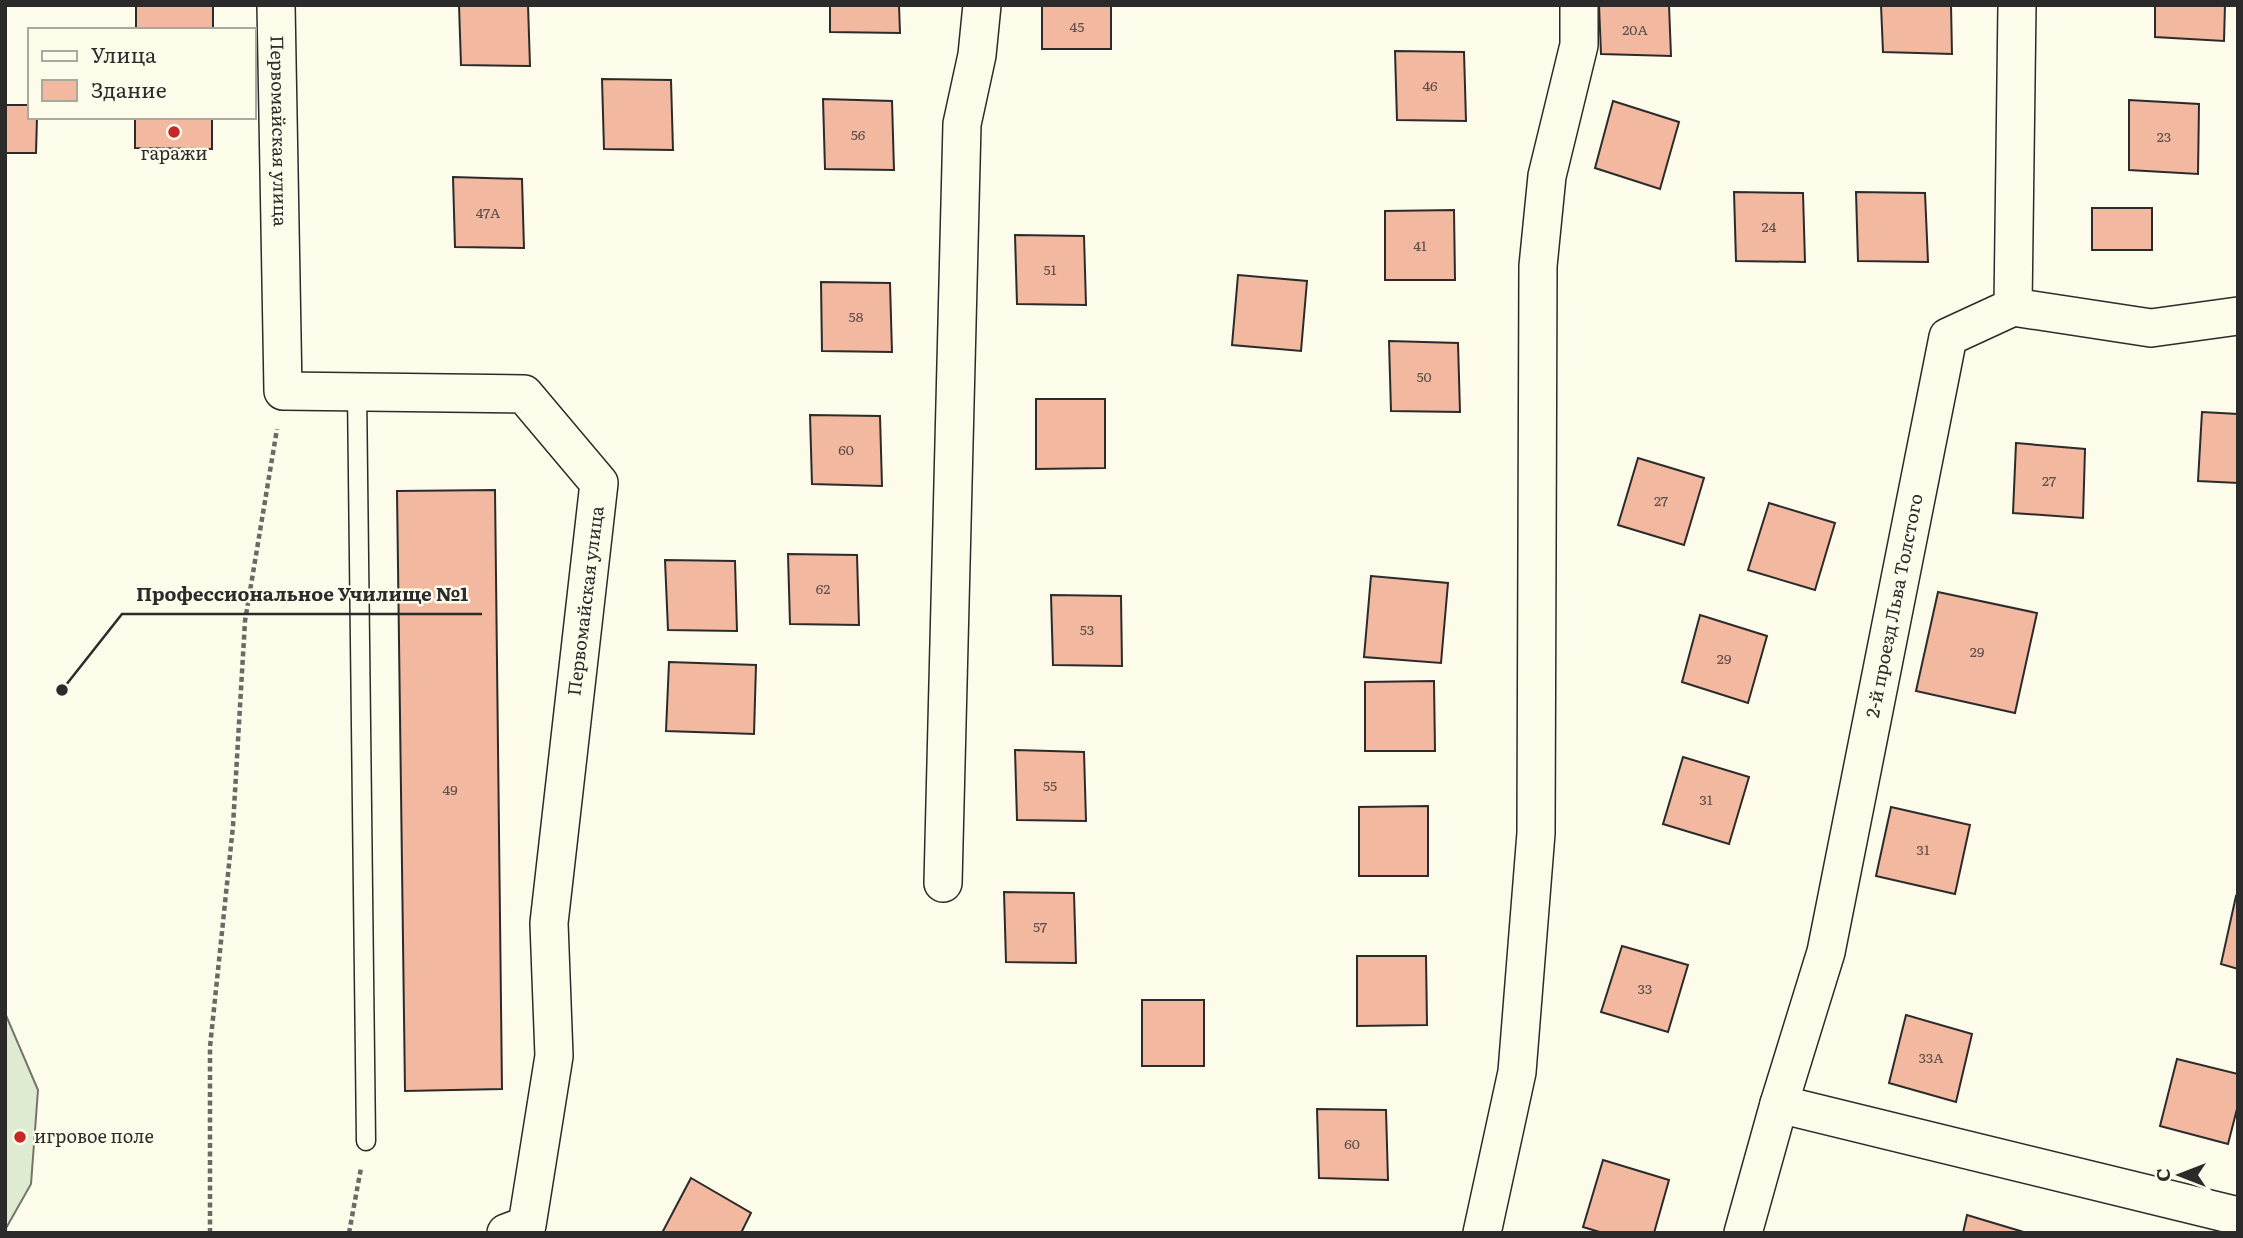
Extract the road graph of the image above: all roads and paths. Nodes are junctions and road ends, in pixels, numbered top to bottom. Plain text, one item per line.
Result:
1 (276, 5) edge
2 (982, 5) edge
3 (1579, 5) edge
4 (2017, 5) edge
5 (2013, 307) junction
6 (2238, 316) edge
7 (284, 391) junction
8 (357, 391) junction
9 (943, 883) dead end
10 (1779, 1104) junction
11 (366, 1141) joint
12 (2238, 1216) edge
13 (525, 1230) edge
14 (210, 1233) edge
15 (349, 1233) edge
16 (1482, 1233) edge
17 (1743, 1233) edge

1 - 7 street, Первомайская улица
2 - 9 street
3 - 16 street
4 - 5 street
5 - 6 street
5 - 10 street, 2-й проезд Льва Толстого
7 - 8 street, Первомайская улица
7 - 14 path
8 - 11 lane
8 - 13 street, Первомайская улица
10 - 12 street
10 - 17 street, 2-й проезд Льва Толстого
11 - 15 path

